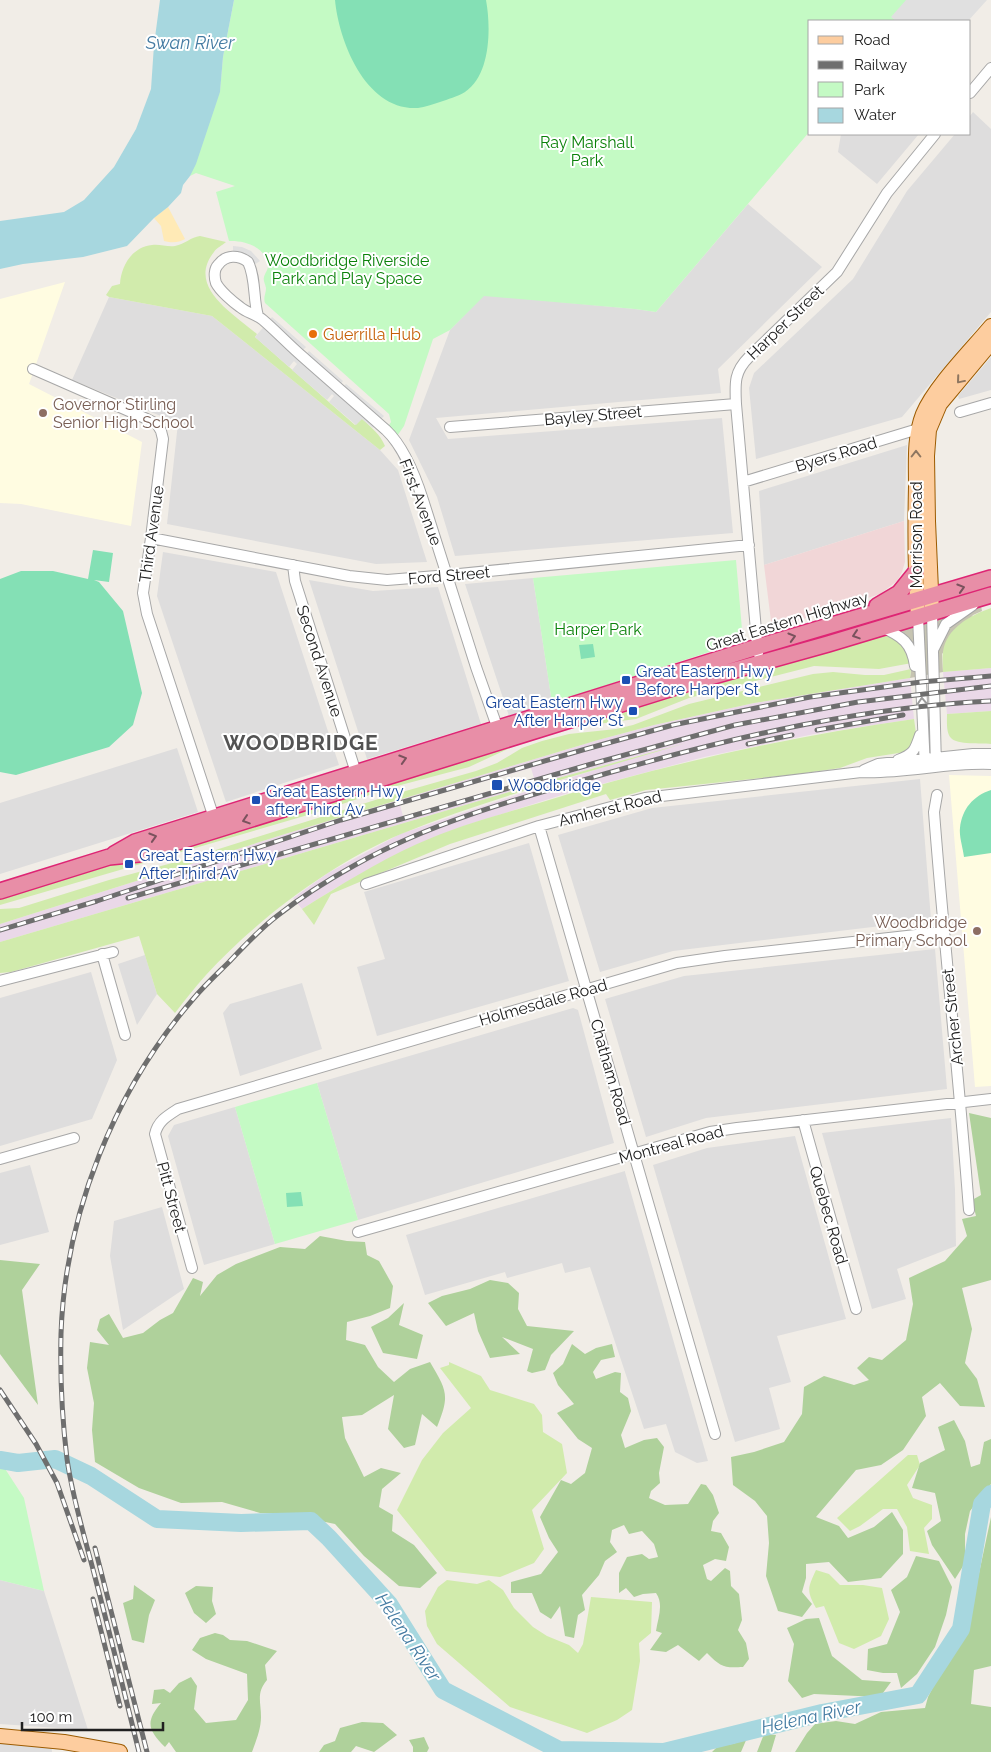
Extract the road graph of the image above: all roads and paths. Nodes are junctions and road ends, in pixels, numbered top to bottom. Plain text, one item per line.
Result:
1 (991, 68) edge
2 (971, 92) edge
3 (935, 135) edge
4 (258, 316) junction
5 (991, 326) edge
6 (991, 343) edge
7 (33, 370) dead end
8 (991, 403) edge
9 (736, 404) junction
10 (960, 412) dead end
11 (450, 427) dead end
12 (924, 429) junction
13 (743, 482) junction
14 (151, 538) junction
15 (749, 545) junction
16 (293, 565) junction
17 (916, 572) junction
18 (449, 576) junction
19 (991, 578) edge
20 (990, 595) edge
21 (924, 599) junction
22 (925, 615) junction
23 (865, 616) junction
24 (881, 628) junction
25 (757, 648) junction
26 (933, 652) junction
27 (759, 664) junction
28 (921, 672) junction
29 (935, 721) junction
30 (923, 725) junction
31 (500, 735) junction
32 (973, 754) junction
33 (991, 754) edge
34 (936, 762) junction
35 (878, 764) junction
36 (924, 764) junction
37 (991, 764) edge
38 (861, 772) junction
39 (358, 779) junction
40 (937, 795) dead end
41 (216, 824) junction
42 (539, 826) junction
43 (366, 884) dead end
44 (0, 891) edge
45 (943, 932) junction
46 (0, 981) edge
47 (587, 990) junction
48 (125, 1035) dead end
49 (991, 1099) edge
50 (961, 1103) junction
51 (803, 1120) junction
52 (157, 1126) joint
53 (74, 1138) dead end
54 (634, 1153) junction
55 (0, 1159) edge
56 (969, 1210) dead end
57 (358, 1232) dead end
58 (192, 1268) dead end
59 (856, 1309) dead end
60 (715, 1434) dead end
61 (0, 1736) edge
62 (120, 1752) edge

1 - 2 street
3 - 9 street, Harper Street
4 - 4 street, First Avenue
4 - 18 street, First Avenue
5 - 12 main road, Morrison Road
6 -> 12 main road, Morrison Road
7 - 14 street, Third Avenue
8 - 10 street
9 - 11 street, Bayley Street
9 - 13 street, Harper Street
12 - 13 street, Byers Road
17 -> 12 main road, Morrison Road
12 - 21 main road, Morrison Road
13 - 15 street, Harper Street
14 - 16 street, Ford Street
14 - 41 street, Third Avenue
15 - 18 street, Ford Street
15 - 25 street, Harper Street
16 - 18 street, Ford Street
16 - 39 street, Second Avenue
17 - 21 main road, Morrison Road
17 - 23 highway
18 - 31 street, First Avenue
21 -> 19 highway, Great Eastern Highway
20 - 22 highway, Great Eastern Highway
20 - 26 street
21 - 22 main road, Morrison Road
21 - 23 highway, Great Eastern Highway
22 - 24 highway, Great Eastern Highway
22 - 26 street, Morrison Road
22 - 28 street, Morrison Road
25 -> 23 highway, Great Eastern Highway
24 -> 27 highway, Great Eastern Highway
24 - 28 street
25 - 27 street, Harper Street
25 - 31 highway, Great Eastern Highway
26 - 29 street, Morrison Road
27 - 31 highway, Great Eastern Highway
30 -> 28 street, Morrison Road
29 - 32 street
29 - 34 street, Morrison Road
30 - 35 street
30 - 36 street, Morrison Road
31 - 39 highway, Great Eastern Highway
32 - 33 street, Amherst Road
32 - 34 street, Amherst Road
34 - 36 street, Amherst Road
34 - 37 street, Amherst Road
35 - 36 street, Amherst Road
35 - 38 street, Amherst Road
36 - 38 street, Amherst Road
38 - 42 street, Amherst Road
39 - 41 highway, Great Eastern Highway
40 - 45 street, Archer Street
41 - 44 highway, Great Eastern Highway
42 - 43 street, Amherst Road
42 - 47 street, Chatham Road
45 - 47 street, Holmesdale Road
45 - 50 street, Archer Street
46 - 48 street
47 - 52 street, Holmesdale Road
47 - 54 street, Chatham Road
49 - 50 street, Montreal Road
50 - 51 street, Montreal Road
50 - 56 street, Archer Street
51 - 54 street, Montreal Road
51 - 59 street, Quebec Road
52 - 58 street, Pitt Street
53 - 55 street
54 - 57 street, Montreal Road
54 - 60 street, Chatham Road
61 - 62 main road

